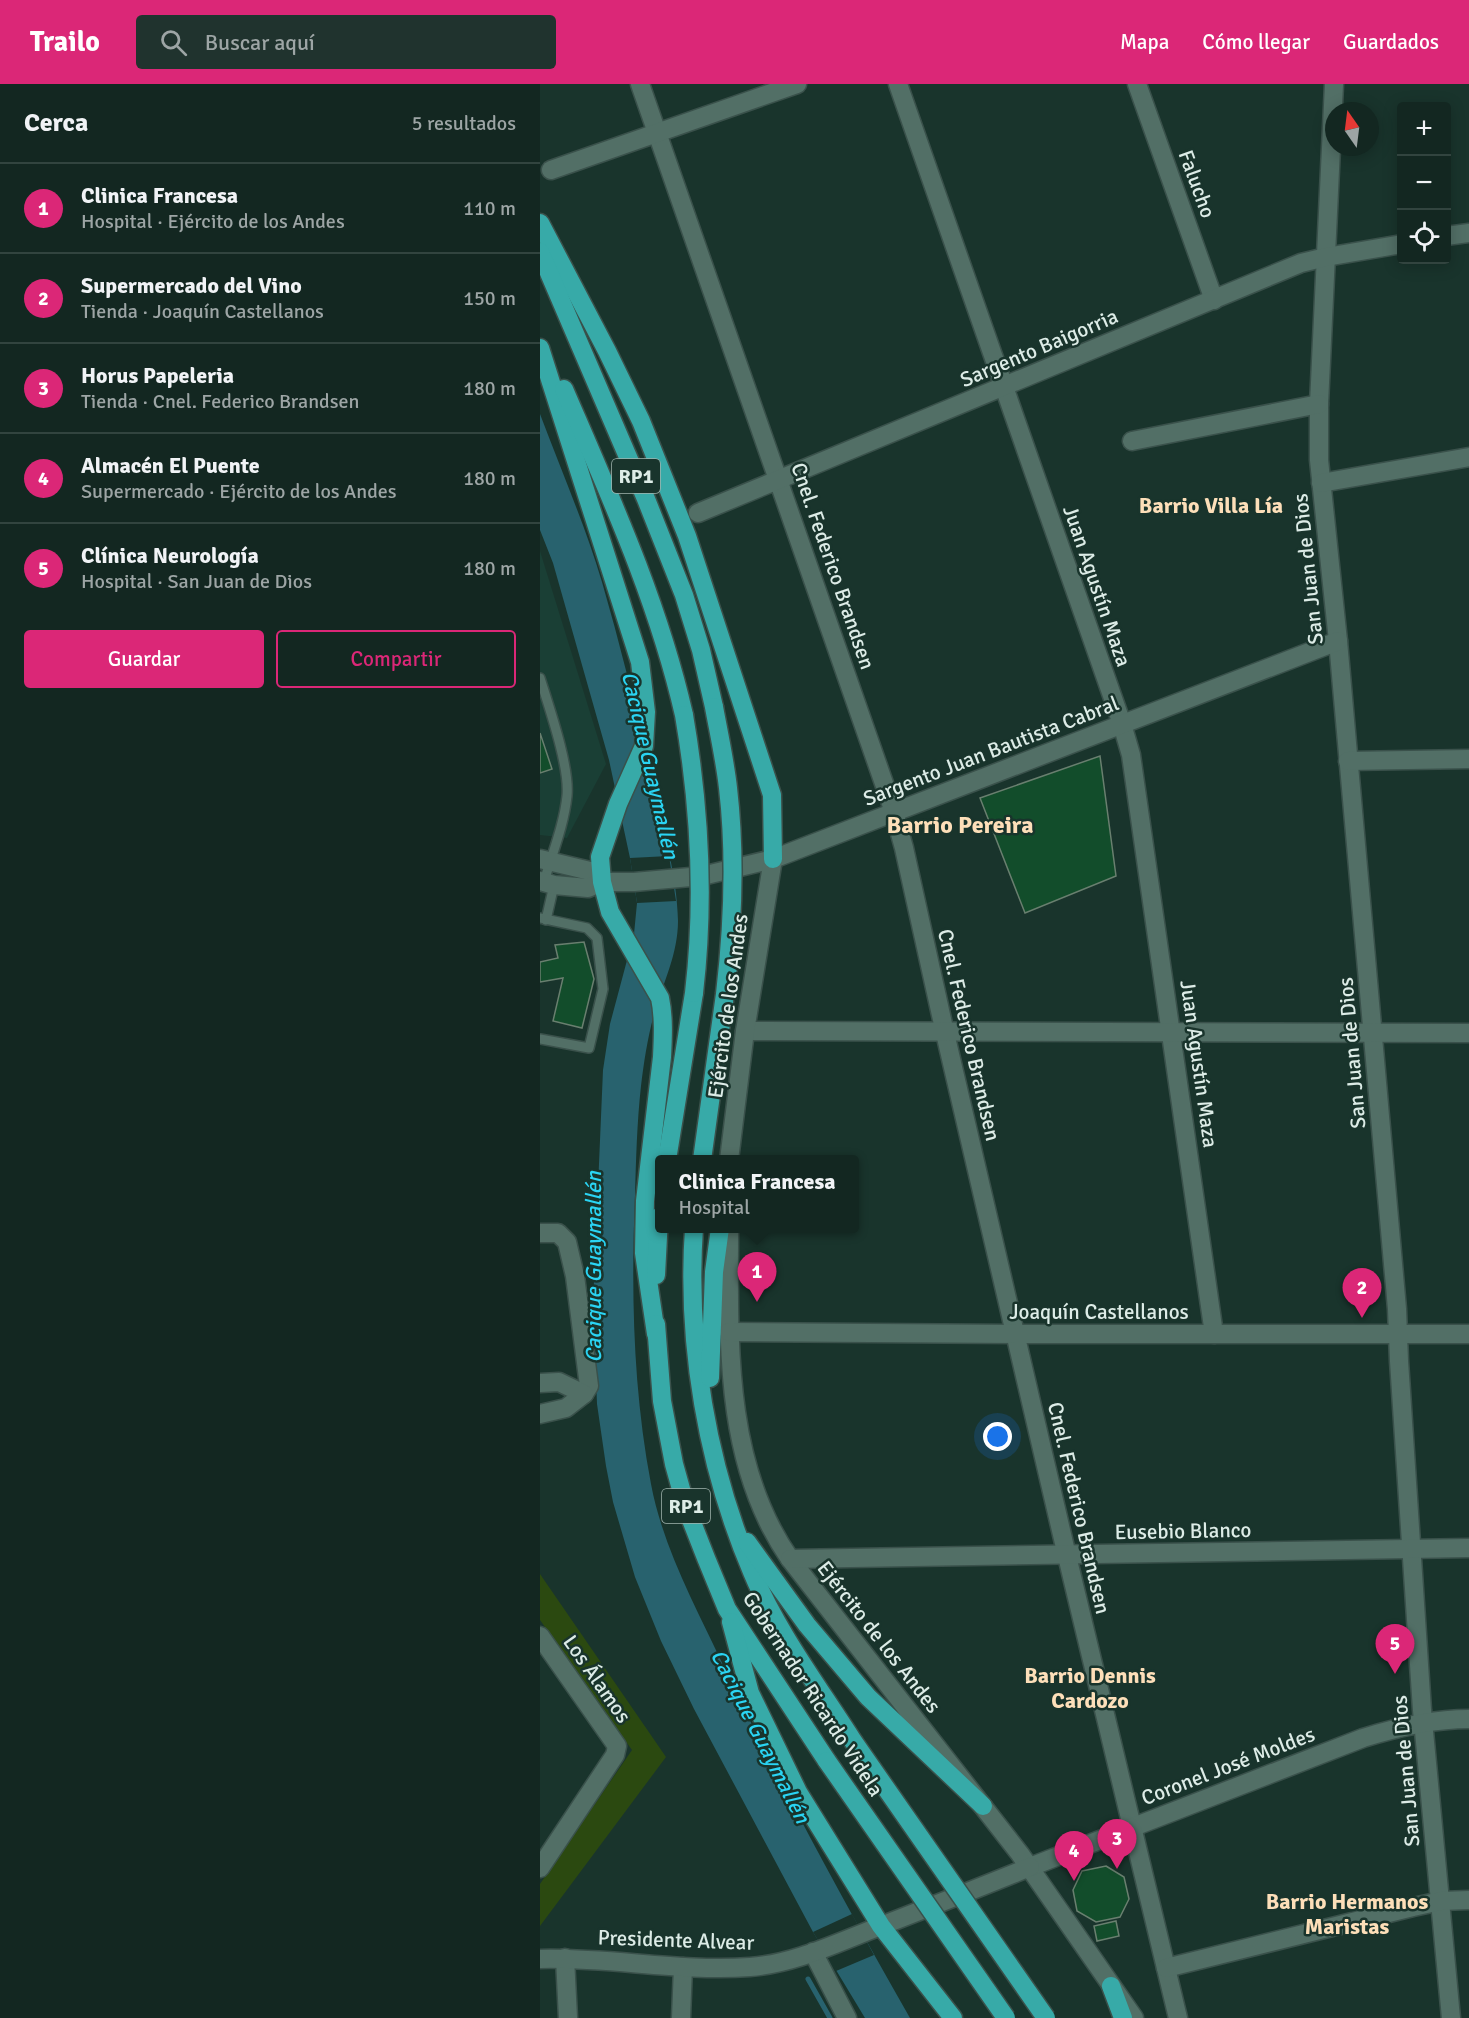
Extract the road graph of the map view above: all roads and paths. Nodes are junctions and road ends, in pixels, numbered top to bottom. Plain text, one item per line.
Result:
1 (640, 84) edge
2 (797, 84) edge
3 (898, 84) edge
4 (1137, 84) edge
5 (1334, 84) edge
6 (657, 133) junction
7 (551, 170) dead end
8 (540, 223) edge
9 (1469, 233) edge
10 (1451, 235) edge
11 (1397, 245) edge
12 (540, 252) edge
13 (1326, 257) junction
14 (1214, 300) junction
15 (540, 335) edge
16 (540, 348) edge
17 (1004, 387) junction
18 (1319, 404) junction
19 (1132, 441) dead end
20 (1469, 458) edge
21 (779, 480) junction
22 (1321, 483) junction
23 (698, 513) dead end
24 (1338, 641) junction
25 (540, 678) edge
26 (1122, 724) junction
27 (1469, 759) edge
28 (1348, 761) junction
29 (894, 812) junction
30 (773, 859) junction
31 (545, 860) edge
32 (546, 882) edge
33 (603, 882) junction
34 (543, 919) edge
35 (745, 1032) junction
36 (945, 1033) junction
37 (1373, 1033) junction
38 (1469, 1033) edge
39 (1172, 1034) junction
40 (540, 1039) edge
41 (668, 1155) edge
42 (703, 1155) edge
43 (730, 1155) edge
44 (540, 1233) edge
45 (659, 1233) edge
46 (694, 1233) edge
47 (719, 1233) edge
48 (729, 1233) edge
49 (729, 1332) junction
50 (656, 1334) junction
51 (1016, 1334) junction
52 (1214, 1334) junction
53 (1398, 1334) junction
54 (1469, 1334) edge
55 (540, 1383) edge
56 (584, 1394) junction
57 (540, 1414) edge
58 (710, 1440) junction
59 (734, 1525) junction
60 (1469, 1548) edge
61 (1412, 1549) junction
62 (1067, 1556) junction
63 (790, 1559) junction
64 (727, 1609) junction
65 (540, 1636) edge
66 (1469, 1719) edge
67 (1424, 1723) junction
68 (983, 1806) junction
69 (1132, 1827) junction
70 (1030, 1867) junction
71 (540, 1868) edge
72 (1469, 1900) edge
73 (1441, 1901) junction
74 (881, 1926) junction
75 (842, 1941) joint
76 (818, 1950) junction
77 (565, 1958) junction
78 (540, 1959) edge
79 (683, 1967) junction
80 (1166, 1968) junction
81 (1111, 1986) junction
82 (568, 2018) edge
83 (681, 2018) edge
84 (847, 2018) edge
85 (953, 2018) edge
86 (1006, 2018) edge
87 (1046, 2018) edge
88 (1123, 2018) edge
89 (1134, 2018) edge
90 (1178, 2018) edge
91 (1451, 2018) edge

1 - 6 street, Cnel. Federico Brandsen
2 - 6 street
3 - 17 street, Juan Agustín Maza
4 - 14 street, Falucho
5 - 13 street, San Juan de Dios
6 - 7 street
6 - 21 street, Cnel. Federico Brandsen
8 - 30 highway
9 - 10 street
11 - 13 street, Sargento Baigorria
12 - 42 highway, RP1, bridge
13 - 14 street, Sargento Baigorria
13 - 18 street, San Juan de Dios
14 - 17 street, Sargento Baigorria
15 - 41 highway, RP1, bridge
16 - 33 highway
17 - 21 street, Sargento Baigorria
17 - 26 street, Juan Agustín Maza
18 - 19 street
18 - 22 street, San Juan de Dios
20 - 22 street
21 - 23 street, Sargento Baigorria
21 - 29 street, Cnel. Federico Brandsen
22 - 24 street, San Juan de Dios
24 - 26 street, Sargento Juan Bautista Cabral
24 - 28 street, San Juan de Dios
25 - 31 lane
26 - 29 street, Sargento Juan Bautista Cabral
26 - 39 street, Juan Agustín Maza
27 - 28 street
28 - 37 street, San Juan de Dios
29 - 30 street, Sargento Juan Bautista Cabral
29 - 36 street, Cnel. Federico Brandsen
30 - 33 street, Sargento Juan Bautista Cabral
30 - 35 street, Ejército de los Andes
31 - 32 lane
31 - 33 street
32 - 33 street, Sargento Juan Bautista Cabral
32 - 34 lane
33 - 50 highway
34 - 40 lane
35 - 36 street
35 - 43 street, Ejército de los Andes
36 - 39 street
36 - 51 street, Cnel. Federico Brandsen
37 - 38 street
37 - 39 street
37 - 53 street, San Juan de Dios
39 - 52 street, Juan Agustín Maza
44 - 56 street
45 - 50 highway, Gobernador Ricardo Videla / RP1
46 - 58 highway, Gobernador Ricardo Videla / RP1
47 - 58 highway
48 - 49 street, Ejército de los Andes
49 - 51 street, Joaquín Castellanos
49 - 63 street, Ejército de los Andes
50 - 64 highway, Gobernador Ricardo Videla / RP1
51 - 52 street, Joaquín Castellanos
51 - 62 street, Cnel. Federico Brandsen
52 - 53 street, Joaquín Castellanos
53 - 54 street, Joaquín Castellanos
53 - 61 street, San Juan de Dios
55 - 56 street
56 - 57 street
58 - 59 highway, Gobernador Ricardo Videla / RP1
59 - 68 highway
59 - 87 highway, Gobernador Ricardo Videla / RP1, bridge
60 - 61 street, Eusebio Blanco
61 - 62 street, Eusebio Blanco
61 - 67 street, San Juan de Dios
62 - 63 street, Eusebio Blanco
62 - 69 street, Cnel. Federico Brandsen
63 - 68 street, Ejército de los Andes
64 - 74 highway
64 - 86 highway, Gobernador Ricardo Videla / RP1, bridge
65 - 71 street, Los Álamos
66 - 67 street, Coronel José Moldes
67 - 69 street, Coronel José Moldes
67 - 73 street, San Juan de Dios
68 - 70 street, Ejército de los Andes
69 - 70 street, Coronel José Moldes
69 - 80 street, Cnel. Federico Brandsen
70 - 74 street, Coronel José Moldes
70 - 81 street, Ejército de los Andes
72 - 73 street
73 - 80 street
73 - 91 street, San Juan de Dios
74 - 75 street, Coronel José Moldes
74 - 85 highway
75 - 76 street, Presidente Alvear
76 - 79 street, Presidente Alvear
76 - 84 street
77 - 78 street, Presidente Alvear
77 - 79 street, Presidente Alvear
77 - 82 street
79 - 83 street
80 - 90 street, Cnel. Federico Brandsen
81 - 88 highway
81 - 89 street, Ejército de los Andes

